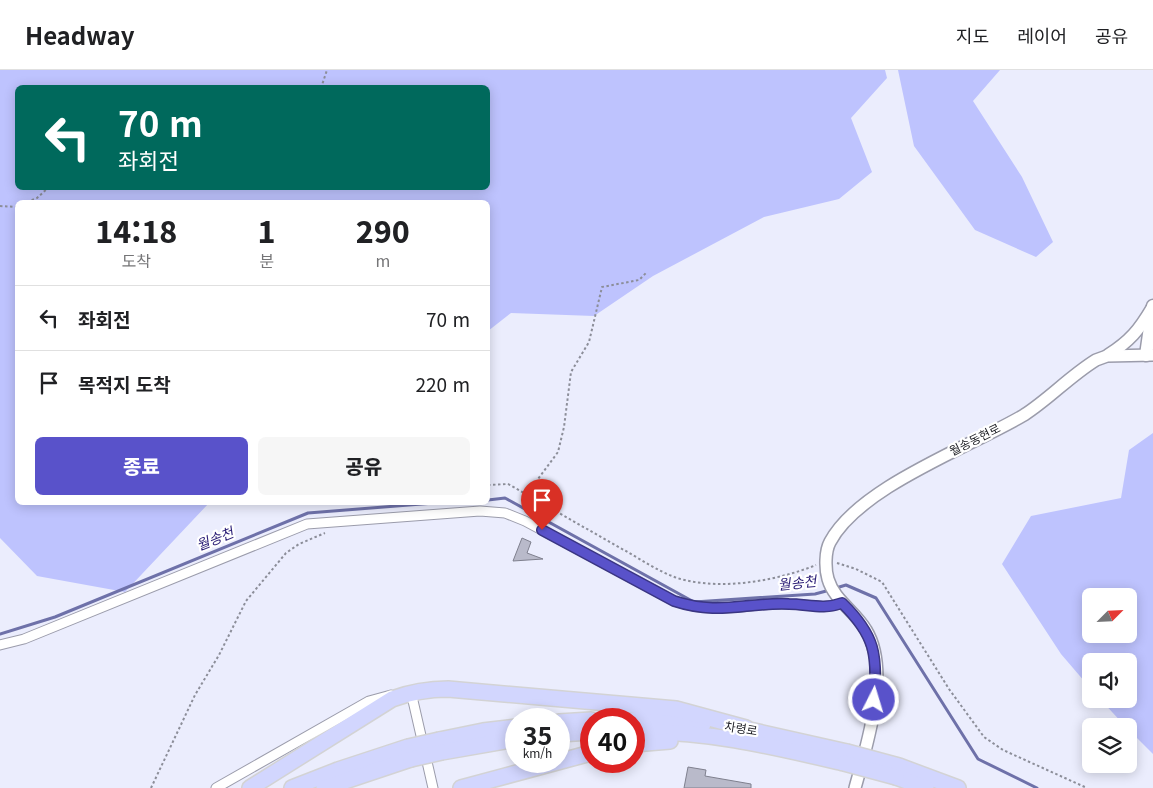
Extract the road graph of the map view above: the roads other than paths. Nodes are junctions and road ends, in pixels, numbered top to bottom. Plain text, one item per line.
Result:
1 (1153, 306) edge
2 (1149, 355) edge
3 (1107, 356) junction
4 (839, 599) junction
5 (0, 645) edge
6 (413, 692) junction
7 (645, 720) edge
8 (505, 728) edge
9 (645, 732) edge
10 (745, 734) junction
11 (505, 740) edge
12 (645, 742) edge
13 (441, 746) junction
14 (410, 753) junction
15 (580, 756) edge
16 (898, 771) junction
17 (216, 788) edge
18 (250, 788) edge
19 (292, 788) edge
20 (324, 788) edge
21 (433, 788) edge
22 (460, 788) edge
23 (856, 788) edge
24 (926, 788) edge
25 (958, 788) edge

1 - 2 main road
1 - 3 street
2 - 3 street, 월송동현로
3 - 4 street, 월송동현로
4 - 5 street
4 - 23 street
6 - 10 highway
6 - 17 street
6 - 18 highway
6 - 21 street
7 - 10 highway, 차령로
8 - 13 highway
9 - 10 highway, 차령로
10 - 12 highway
10 - 16 highway, 차령로, bridge
11 - 13 highway
13 - 14 highway, bridge
14 - 19 highway
14 - 20 highway
15 - 22 highway
16 - 24 highway
16 - 25 highway

